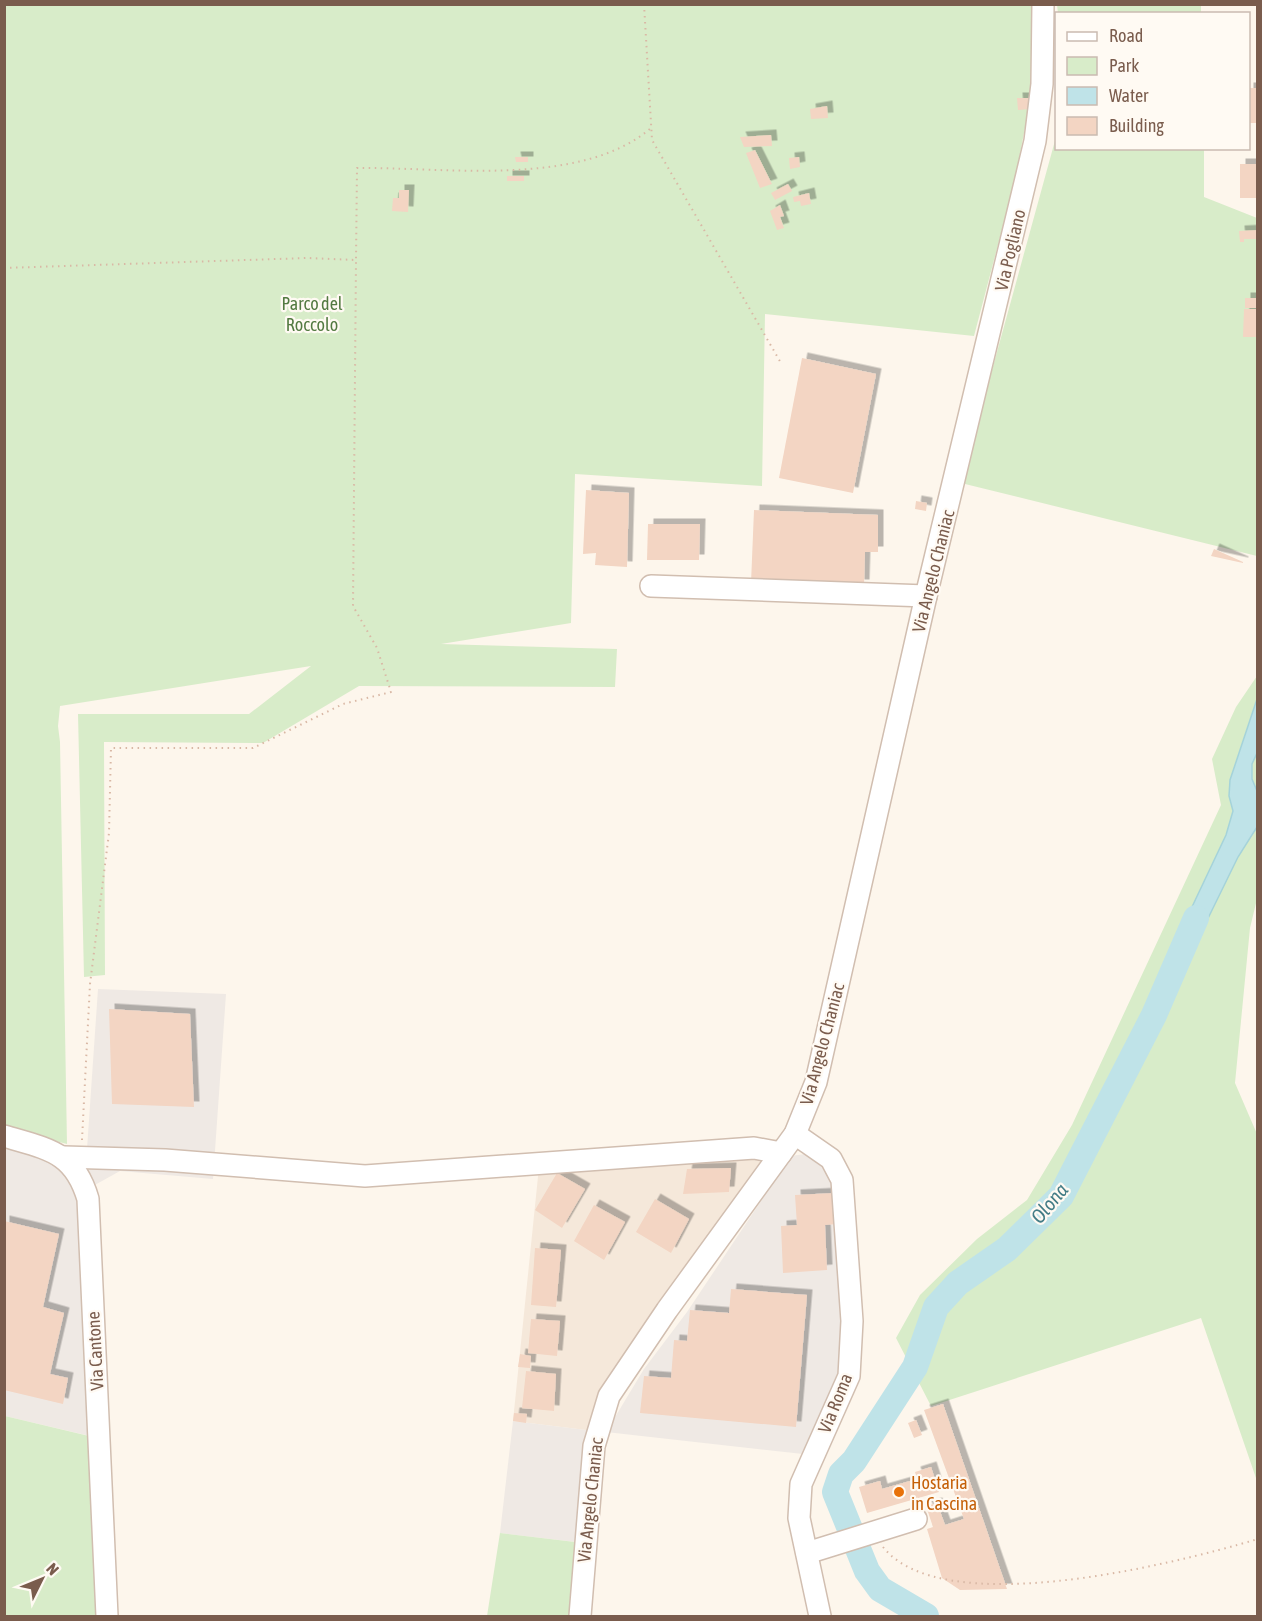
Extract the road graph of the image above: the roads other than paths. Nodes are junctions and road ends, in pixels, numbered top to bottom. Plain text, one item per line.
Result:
1 (1042, 4) edge
2 (953, 493) joint
3 (651, 586) dead end
4 (926, 596) junction
5 (795, 1134) junction
6 (4, 1136) edge
7 (781, 1153) junction
8 (73, 1157) junction
9 (916, 1519) dead end
10 (807, 1553) junction
11 (107, 1617) edge
12 (580, 1617) edge
13 (820, 1617) edge

1 - 2 street, Via Pogliano
2 - 4 street, Via Angelo Chaniac
3 - 4 street
4 - 5 street, Via Angelo Chaniac
5 - 7 street, Via Angelo Chaniac
5 - 10 street, Via Roma
6 - 8 street
7 - 8 street
7 - 12 street, Via Angelo Chaniac
8 - 11 street, Via Cantone
9 - 10 street
10 - 13 street, Via Roma

